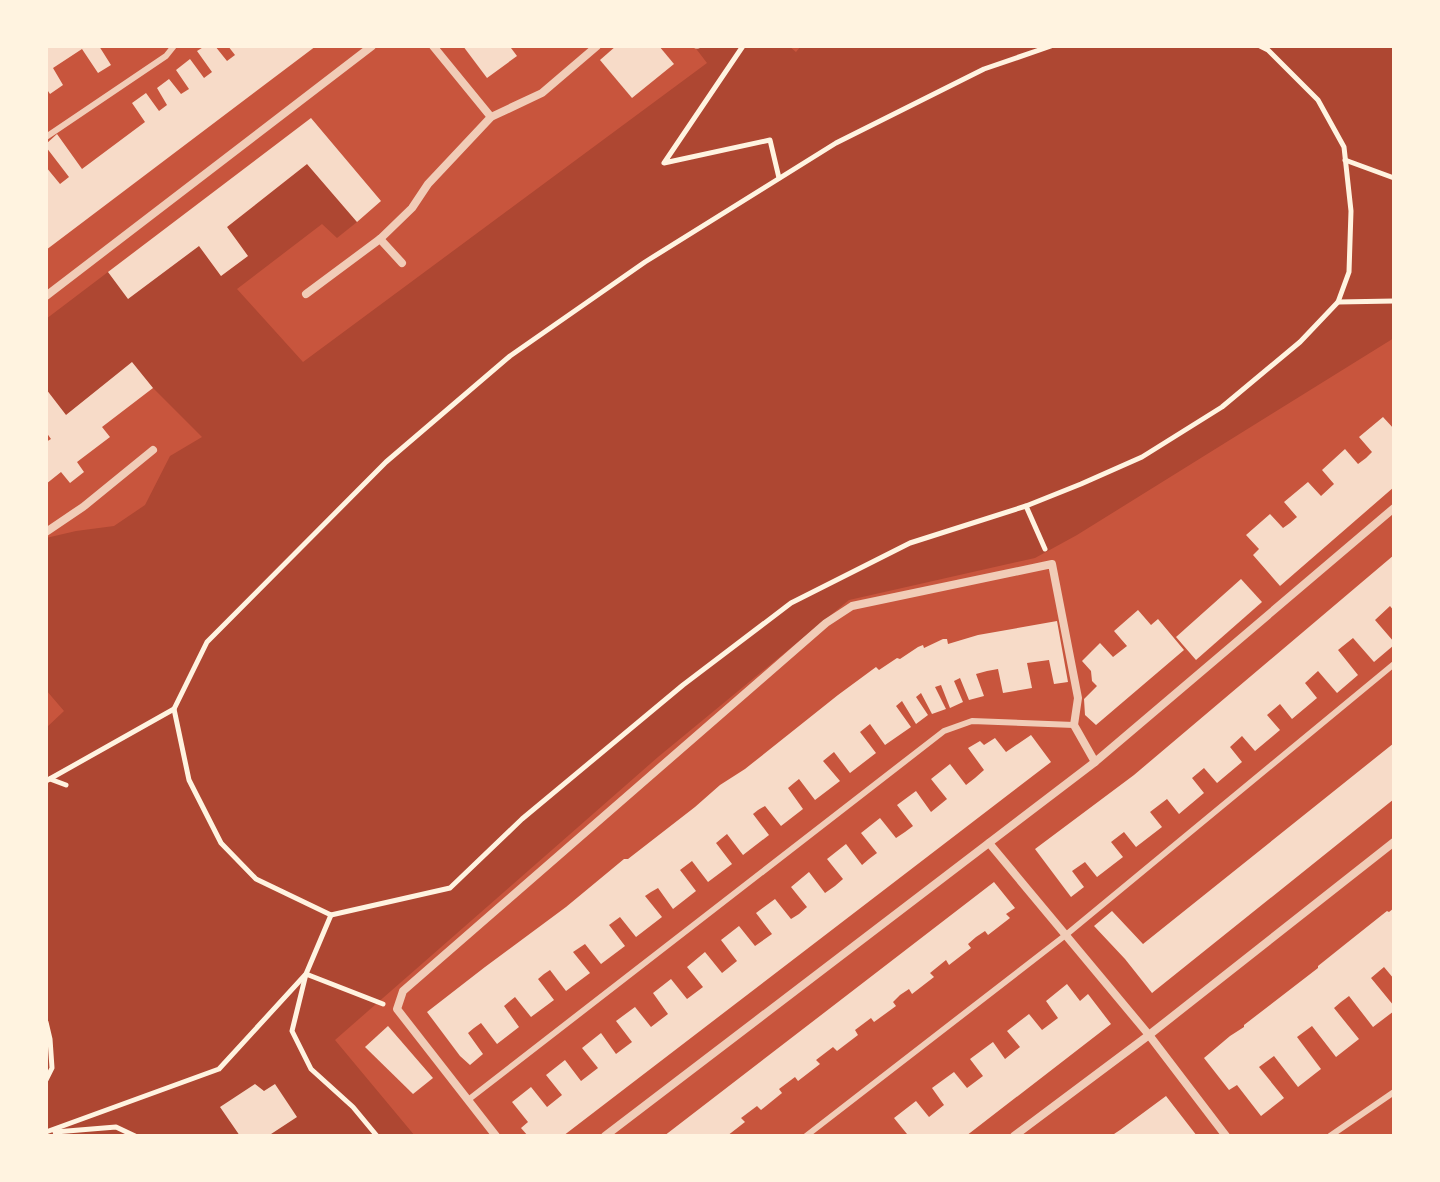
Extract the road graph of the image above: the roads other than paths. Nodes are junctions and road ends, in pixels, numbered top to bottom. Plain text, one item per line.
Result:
1 (174, 46) edge
2 (372, 46) edge
3 (433, 46) edge
4 (597, 46) edge
5 (491, 117) junction
6 (46, 137) edge
7 (380, 239) junction
8 (402, 263) dead end
9 (306, 294) dead end
10 (46, 296) edge
11 (153, 450) dead end
12 (1394, 508) edge
13 (46, 532) edge
14 (1394, 664) edge
15 (1074, 725) junction
16 (1095, 762) junction
17 (1394, 842) edge
18 (989, 843) junction
19 (1067, 934) junction
20 (1149, 1035) junction
21 (1394, 1092) edge
22 (468, 1100) junction
23 (496, 1136) edge
24 (605, 1136) edge
25 (806, 1136) edge
26 (1014, 1136) edge
27 (1226, 1136) edge
28 (1330, 1136) edge

1 - 6 lane
2 - 10 street
3 - 5 street
4 - 5 street
5 - 7 street
7 - 8 street
7 - 9 street
11 - 13 street
12 - 16 street
14 - 19 lane
15 - 16 street
15 - 22 lane
15 - 22 street
16 - 18 street
17 - 20 street
18 - 19 street
18 - 24 street
19 - 20 street
19 - 25 lane
20 - 26 street
20 - 27 street
21 - 28 lane
22 - 23 street

